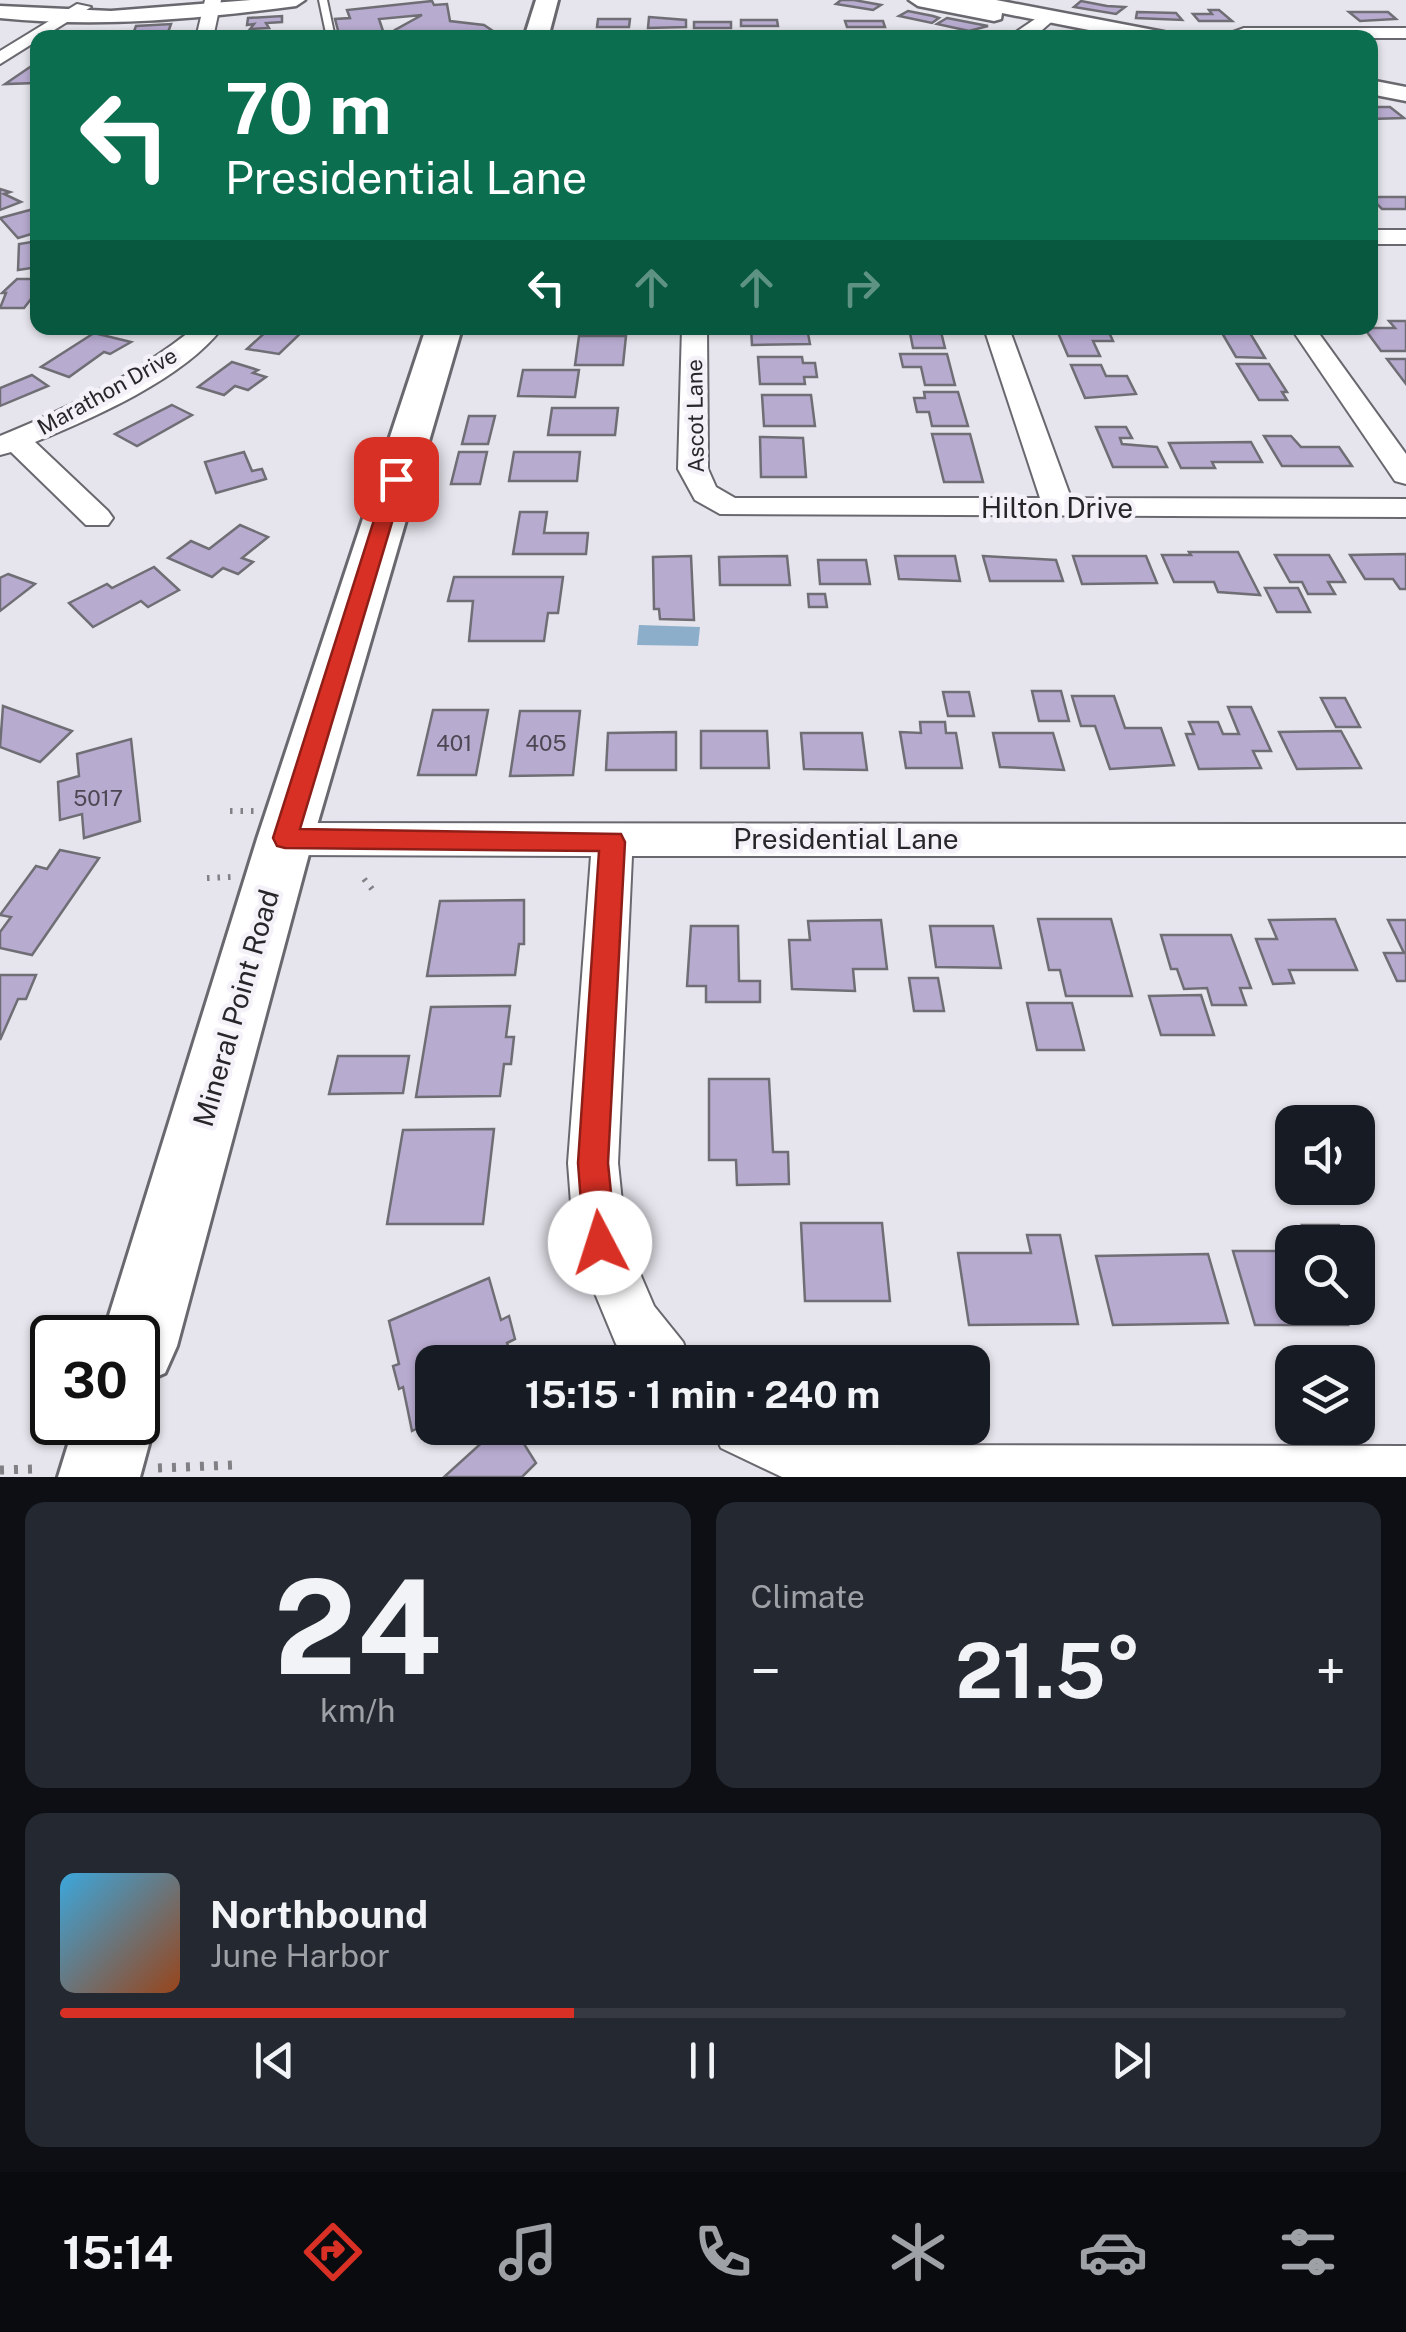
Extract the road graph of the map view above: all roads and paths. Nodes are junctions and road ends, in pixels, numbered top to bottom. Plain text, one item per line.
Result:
1 (26, 0) edge
2 (296, 0) edge
3 (323, 0) edge
4 (547, 0) edge
5 (918, 0) edge
6 (966, 0) edge
7 (213, 4) edge
8 (0, 12) edge
9 (74, 12) junction
10 (1045, 20) junction
11 (46, 30) edge
12 (206, 30) edge
13 (329, 30) edge
14 (538, 30) edge
15 (1032, 30) edge
16 (1083, 30) edge
17 (1111, 30) edge
18 (1378, 33) edge
19 (1406, 33) edge
20 (30, 40) edge
21 (0, 59) edge
22 (1378, 78) edge
23 (1406, 83) edge
24 (1378, 89) edge
25 (1406, 94) edge
26 (1378, 237) edge
27 (1406, 237) edge
28 (199, 335) edge
29 (442, 335) edge
30 (694, 335) edge
31 (999, 335) edge
32 (1308, 335) edge
33 (8, 443) edge
34 (1406, 475) edge
35 (710, 499) joint
36 (1060, 508) junction
37 (1406, 508) edge
38 (97, 518) dead end
39 (230, 811) dead end
40 (271, 824) junction
41 (1406, 840) edge
42 (612, 842) junction
43 (233, 877) dead end
44 (208, 878) dead end
45 (364, 879) dead end
46 (372, 889) dead end
47 (146, 1315) edge
48 (650, 1345) edge
49 (779, 1445) edge
50 (102, 1459) edge
51 (234, 1465) dead end
52 (0, 1470) edge
53 (1406, 1476) edge

1 - 9 street
2 - 7 street
3 - 13 lane
4 - 14 main road
5 - 10 street
6 - 10 street
7 - 9 street
7 - 12 street
8 - 9 street
9 - 11 street
10 - 15 street
10 - 16 street
10 - 17 street
18 - 19 street
20 - 21 street
22 - 23 street
24 - 25 street
26 - 27 street
28 - 33 street, Marathon Drive
29 - 40 main road, Mineral Point Road
30 - 35 street, Ascot Lane
31 - 36 street
32 - 34 street
33 - 38 street
35 - 36 street, Hilton Drive
36 - 37 street, Hilton Drive
39 - 40 path
40 - 42 street, Presidential Lane
40 - 47 main road, Mineral Point Road
41 - 42 street, Presidential Lane
42 - 48 street
43 - 44 path
45 - 46 path
49 - 53 street
50 - 51 path
50 - 52 path

